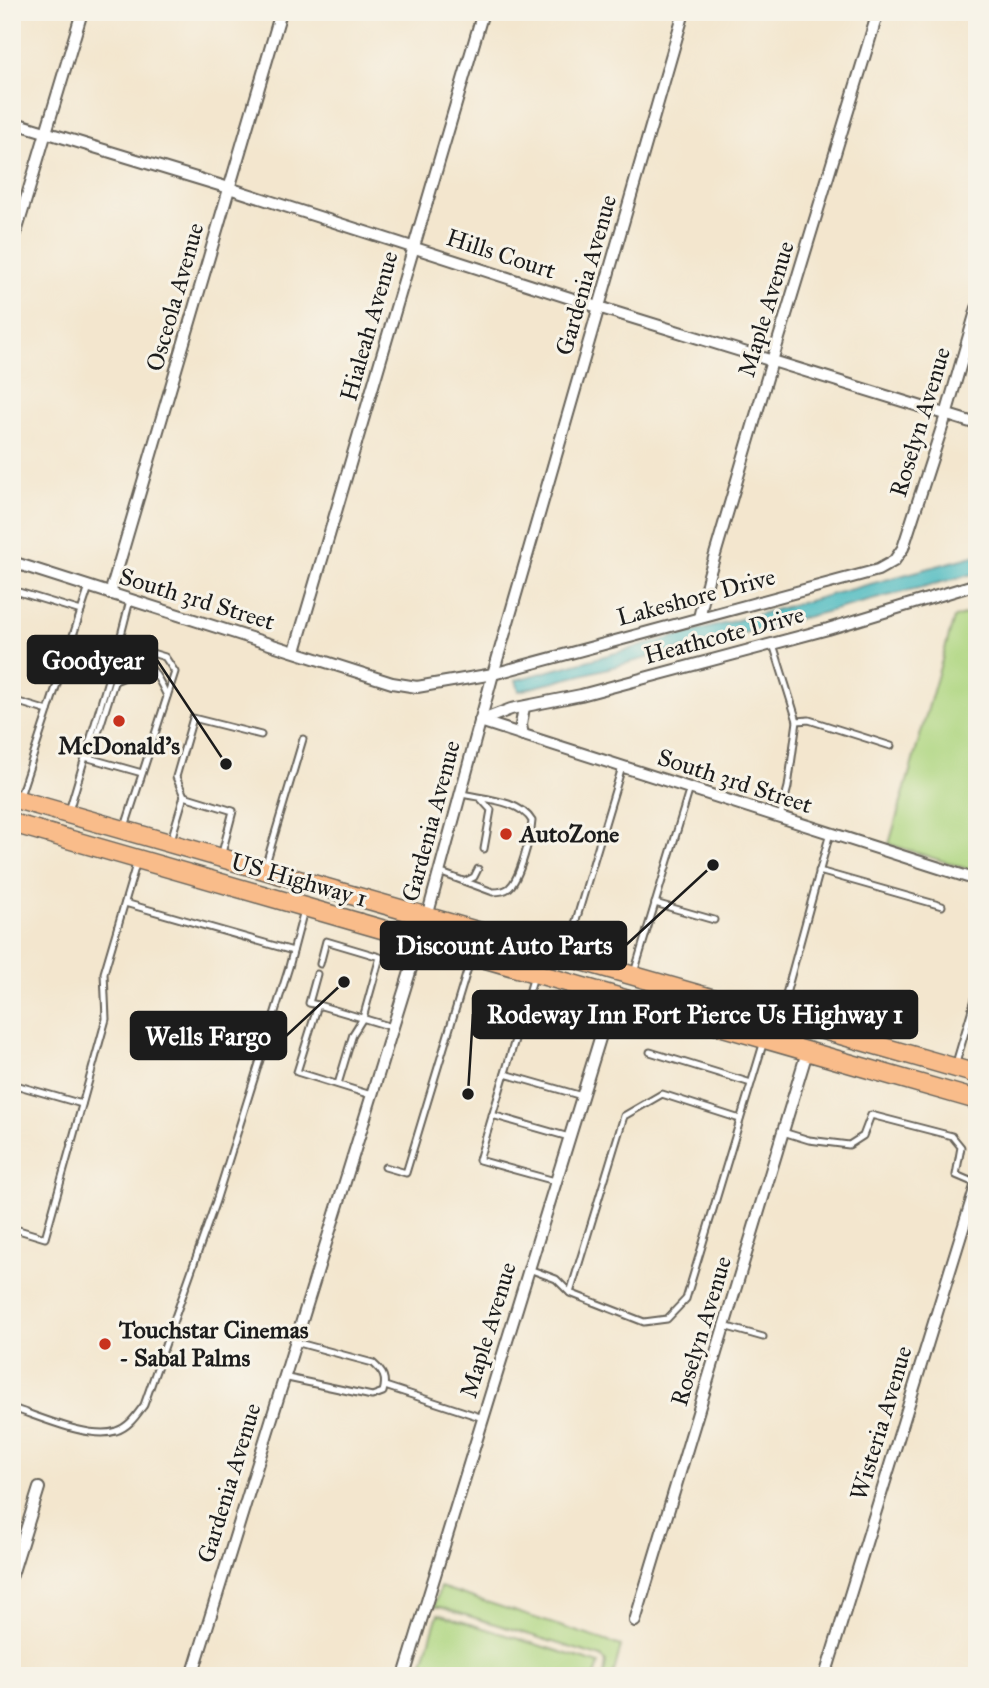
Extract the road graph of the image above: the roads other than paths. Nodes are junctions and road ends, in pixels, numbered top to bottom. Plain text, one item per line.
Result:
1 (82, 12) edge
2 (281, 12) edge
3 (483, 12) edge
4 (684, 12) edge
5 (878, 12) edge
6 (12, 122) edge
7 (46, 132) junction
8 (229, 188) junction
9 (12, 246) edge
10 (414, 248) junction
11 (598, 307) junction
12 (977, 308) edge
13 (772, 361) junction
14 (946, 415) junction
15 (977, 424) edge
16 (903, 548) joint
17 (12, 562) edge
18 (977, 584) edge
19 (89, 587) junction
20 (12, 590) edge
21 (110, 594) junction
22 (130, 600) junction
23 (81, 611) junction
24 (699, 618) junction
25 (119, 643) junction
26 (773, 644) junction
27 (295, 652) junction
28 (154, 672) junction
29 (493, 674) junction
30 (115, 681) junction
31 (167, 696) junction
32 (12, 700) edge
33 (524, 707) junction
34 (48, 711) junction
35 (797, 720) junction
36 (480, 721) junction
37 (261, 735) dead end
38 (523, 735) junction
39 (303, 739) dead end
40 (891, 746) dead end
41 (87, 750) junction
42 (85, 757) junction
43 (622, 766) junction
44 (142, 773) junction
45 (690, 789) junction
46 (460, 793) junction
47 (184, 796) junction
48 (15, 799) edge
49 (481, 799) junction
50 (68, 814) junction
51 (780, 817) junction
52 (12, 823) edge
53 (125, 830) junction
54 (830, 833) junction
55 (74, 841) junction
56 (175, 845) junction
57 (484, 849) dead end
58 (220, 858) junction
59 (137, 859) junction
60 (478, 869) dead end
61 (264, 870) junction
62 (819, 870) junction
63 (439, 872) junction
64 (977, 880) edge
65 (466, 881) junction
66 (125, 903) junction
67 (655, 903) junction
68 (942, 906) dead end
69 (305, 907) junction
70 (427, 917) junction
71 (714, 920) dead end
72 (419, 940) junction
73 (293, 951) junction
74 (472, 955) junction
75 (565, 957) junction
76 (320, 964) dead end
77 (535, 973) junction
78 (317, 974) dead end
79 (633, 976) junction
80 (977, 992) edge
81 (612, 996) junction
82 (318, 1004) junction
83 (363, 1018) junction
84 (779, 1018) junction
85 (392, 1027) junction
86 (765, 1038) junction
87 (650, 1052) dead end
88 (807, 1052) junction
89 (955, 1069) junction
90 (505, 1074) junction
91 (977, 1074) edge
92 (751, 1083) junction
93 (12, 1084) edge
94 (338, 1084) junction
95 (371, 1094) junction
96 (582, 1096) junction
97 (977, 1100) edge
98 (82, 1104) junction
99 (492, 1115) junction
100 (740, 1119) junction
101 (783, 1132) junction
102 (569, 1137) junction
103 (385, 1167) dead end
104 (556, 1181) junction
105 (977, 1183) edge
106 (12, 1228) edge
107 (529, 1269) junction
108 (570, 1293) junction
109 (724, 1326) junction
110 (763, 1337) dead end
111 (295, 1342) junction
112 (283, 1377) junction
113 (385, 1386) junction
114 (12, 1408) edge
115 (483, 1418) junction
116 (38, 1488) dead end
117 (12, 1575) edge
118 (635, 1621) dead end
119 (192, 1676) edge
120 (404, 1676) edge
121 (825, 1676) edge

1 - 7 street
2 - 8 street, Osceola Avenue
3 - 10 street, Hialeah Avenue
4 - 11 street, Gardenia Avenue
5 - 13 street, Maple Avenue
6 - 7 street, Hills Court
7 - 8 street, Hills Court
7 - 9 street
8 - 10 street, Hills Court
8 - 21 street, Osceola Avenue
10 - 11 street, Hills Court
10 - 27 street, Hialeah Avenue
11 - 13 street, Hills Court
11 - 29 street, Gardenia Avenue
12 - 14 street, Roselyn Avenue
13 - 14 street, Hills Court
13 - 24 street, Maple Avenue
14 - 15 street, Hills Court
14 - 16 street, Roselyn Avenue
16 - 24 street, Lakeshore Drive
17 - 19 street, South 3rd Street
18 - 26 street, Heathcote Drive
19 - 21 street, South 3rd Street
19 - 23 lane
20 - 23 lane
21 - 22 street, South 3rd Street
22 - 25 lane
22 - 27 street, South 3rd Street
23 - 34 lane
24 - 29 street, Lakeshore Drive
25 - 31 lane
25 - 41 lane
26 - 33 street, Heathcote Drive
26 - 35 lane
27 - 29 street, South 3rd Street
28 - 30 lane
28 - 30 lane
28 - 31 lane
29 - 36 street, Gardenia Avenue
30 - 41 lane
31 - 44 lane
32 - 34 lane
33 - 36 street, Heathcote Drive
33 - 38 street
34 - 48 lane
35 - 40 lane
35 - 51 lane
36 - 38 street, South 3rd Street
36 - 46 street, Gardenia Avenue
37 - 47 lane
38 - 43 street, South 3rd Street
39 - 61 lane
41 - 42 lane
42 - 44 lane
42 - 50 lane
43 - 45 street, South 3rd Street
43 - 75 lane
44 - 53 lane
45 - 51 street, South 3rd Street
45 - 67 lane
46 - 49 lane
46 - 63 street, Gardenia Avenue
47 - 56 lane
47 - 58 lane
48 - 50 main road, US Highway 1
49 - 57 lane
49 - 65 lane
50 - 53 main road, US Highway 1
51 - 54 street, South 3rd Street
52 - 55 main road, US Highway 1
53 - 55 main road
53 - 56 main road, US Highway 1
54 - 62 lane
54 - 64 street, South 3rd Street
55 - 59 main road, US Highway 1
56 - 58 main road, US Highway 1
56 - 59 main road
58 - 61 main road, US Highway 1
59 - 66 lane
59 - 69 main road, US Highway 1
60 - 65 lane
61 - 70 main road, US Highway 1
62 - 68 lane
62 - 84 lane
63 - 65 lane
63 - 70 street, Gardenia Avenue
66 - 73 lane
66 - 98 lane
67 - 71 lane
67 - 79 lane
69 - 72 main road, US Highway 1
69 - 73 lane
70 - 72 street, Gardenia Avenue
70 - 75 main road, US Highway 1
72 - 74 main road, US Highway 1
72 - 85 street, Gardenia Avenue
73 - 114 lane
74 - 77 main road, US Highway 1
74 - 103 lane
75 - 79 main road, US Highway 1
76 - 83 lane
77 - 81 main road, US Highway 1
77 - 90 lane
78 - 82 lane
79 - 84 main road, US Highway 1
80 - 89 lane
81 - 86 main road, US Highway 1
81 - 96 street, Maple Avenue
82 - 83 lane
82 - 94 lane
83 - 85 lane
83 - 94 lane
84 - 89 main road, US Highway 1
85 - 95 street, Gardenia Avenue
86 - 88 main road, US Highway 1
86 - 92 lane
87 - 92 lane
88 - 97 main road, US Highway 1
88 - 101 street, Roselyn Avenue
89 - 91 main road, US Highway 1
90 - 96 lane
90 - 99 lane
92 - 100 lane
93 - 98 lane
94 - 95 lane
95 - 111 street, Gardenia Avenue
96 - 102 street, Maple Avenue
98 - 106 lane
99 - 102 lane
99 - 104 lane
100 - 108 lane
100 - 108 lane
101 - 105 lane
101 - 109 street, Roselyn Avenue
102 - 104 street, Maple Avenue
104 - 107 street, Maple Avenue
105 - 121 street, Wisteria Avenue
107 - 108 lane
107 - 115 street, Maple Avenue
109 - 110 lane
109 - 118 street, Roselyn Avenue
111 - 112 street, Gardenia Avenue
111 - 113 lane
112 - 113 lane
112 - 119 street, Gardenia Avenue
113 - 115 lane
115 - 120 street, Maple Avenue
116 - 117 street

